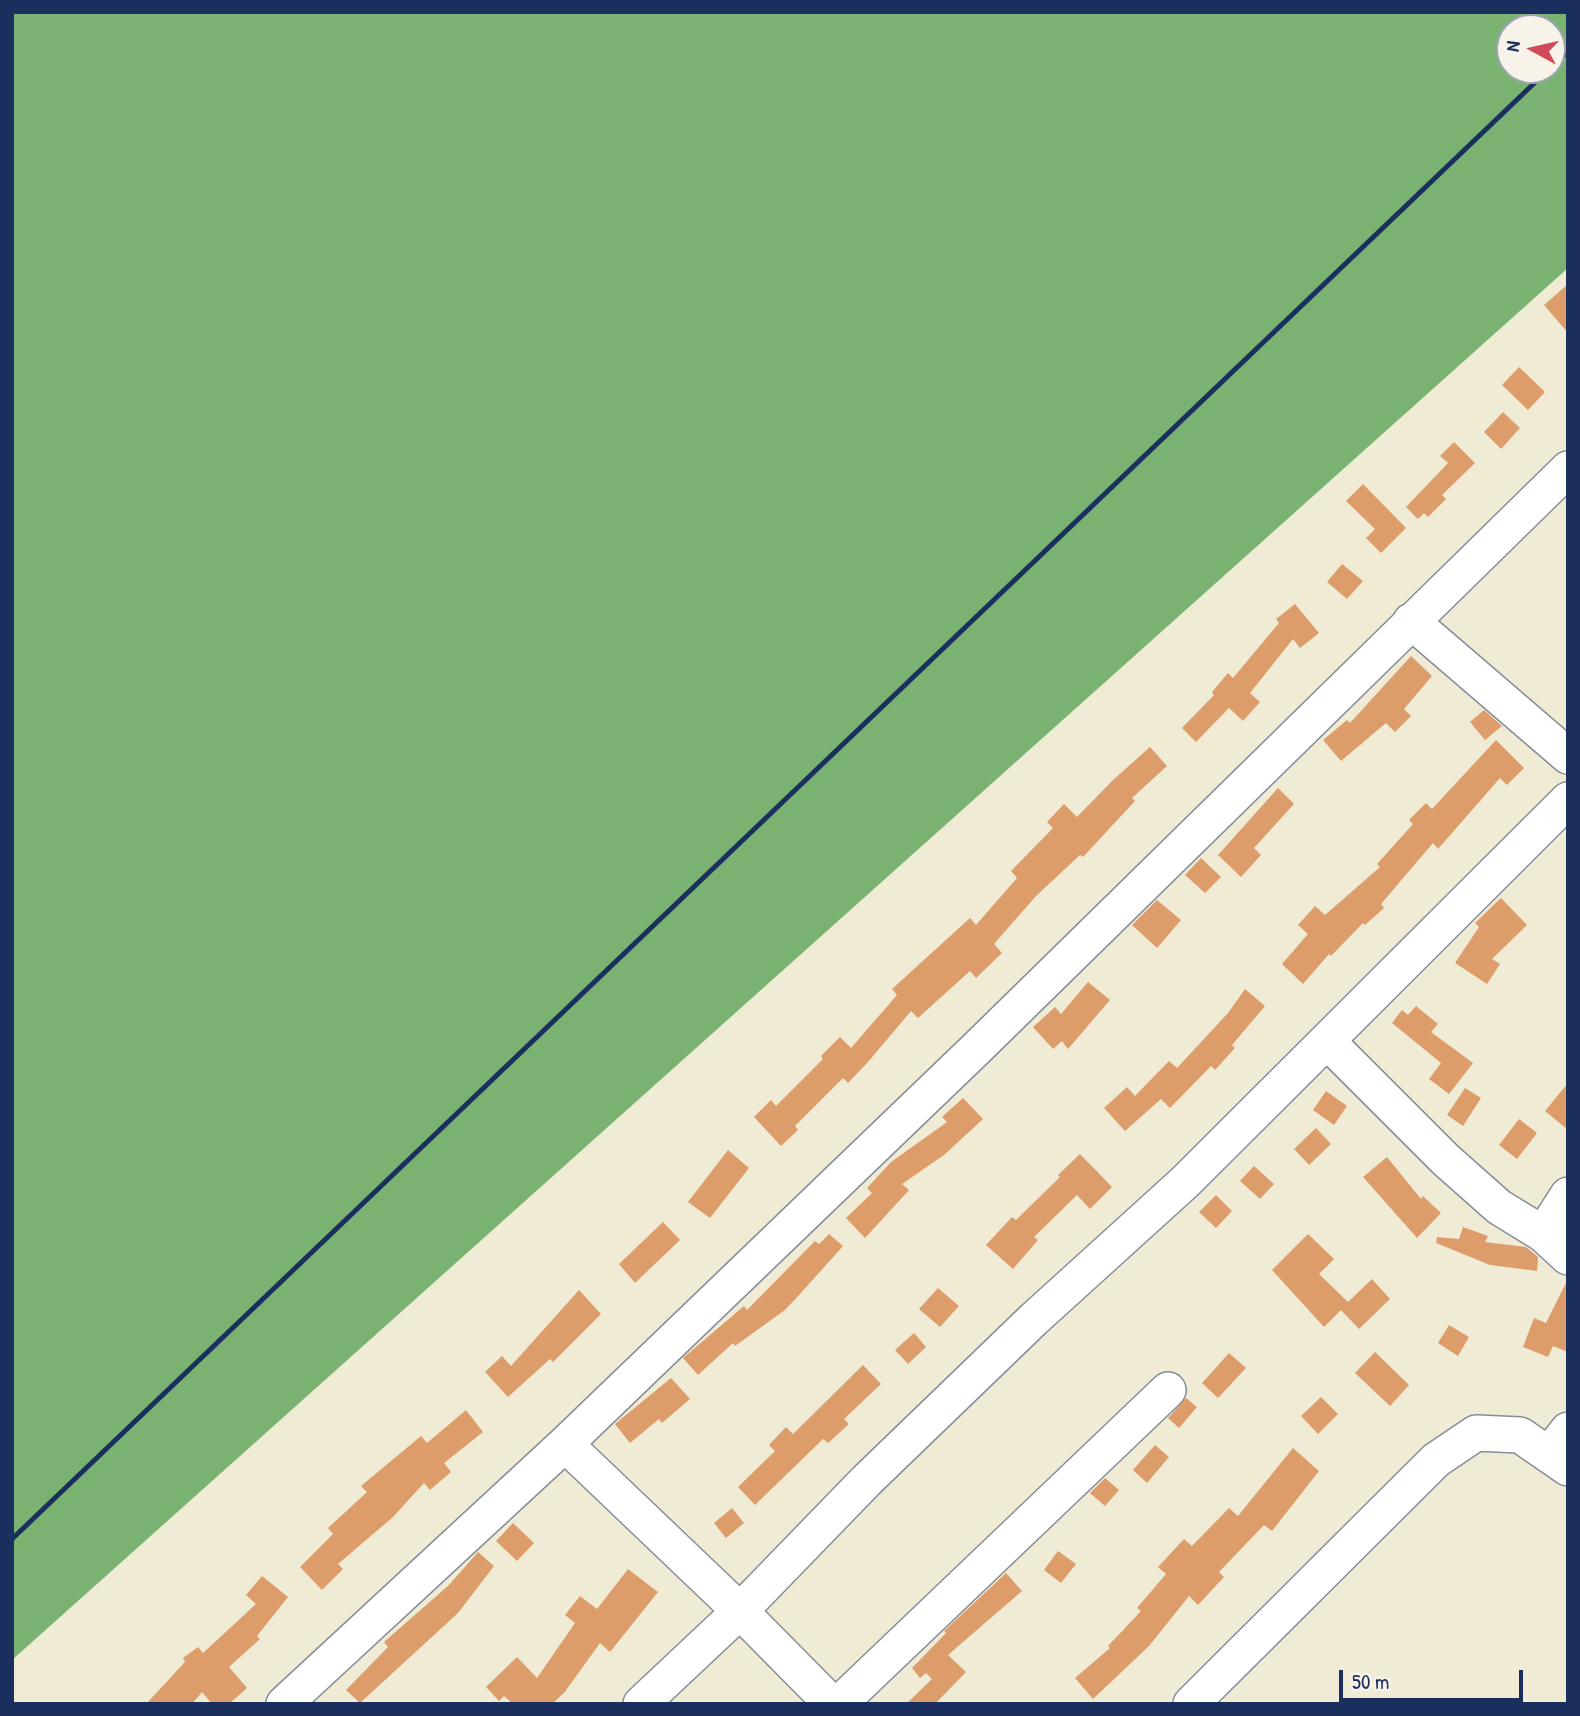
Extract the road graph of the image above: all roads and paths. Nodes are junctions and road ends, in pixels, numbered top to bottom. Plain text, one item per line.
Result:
1 (1568, 469) edge
2 (1411, 621) junction
3 (1568, 756) edge
4 (1568, 800) edge
5 (1327, 1041) junction
6 (1568, 1195) edge
7 (1543, 1234) junction
8 (1568, 1257) edge
9 (1168, 1390) dead end
10 (565, 1444) junction
11 (1562, 1450) edge
12 (740, 1611) junction
13 (284, 1704) edge
14 (641, 1704) edge
15 (832, 1704) edge
16 (839, 1704) edge
17 (1191, 1704) edge

1 - 2 street
2 - 3 street
2 - 10 street
4 - 5 street
5 - 7 street
5 - 12 street
6 - 7 street
7 - 8 street
9 - 16 street
10 - 12 street
10 - 13 street
11 - 17 street
12 - 14 street
12 - 15 street

